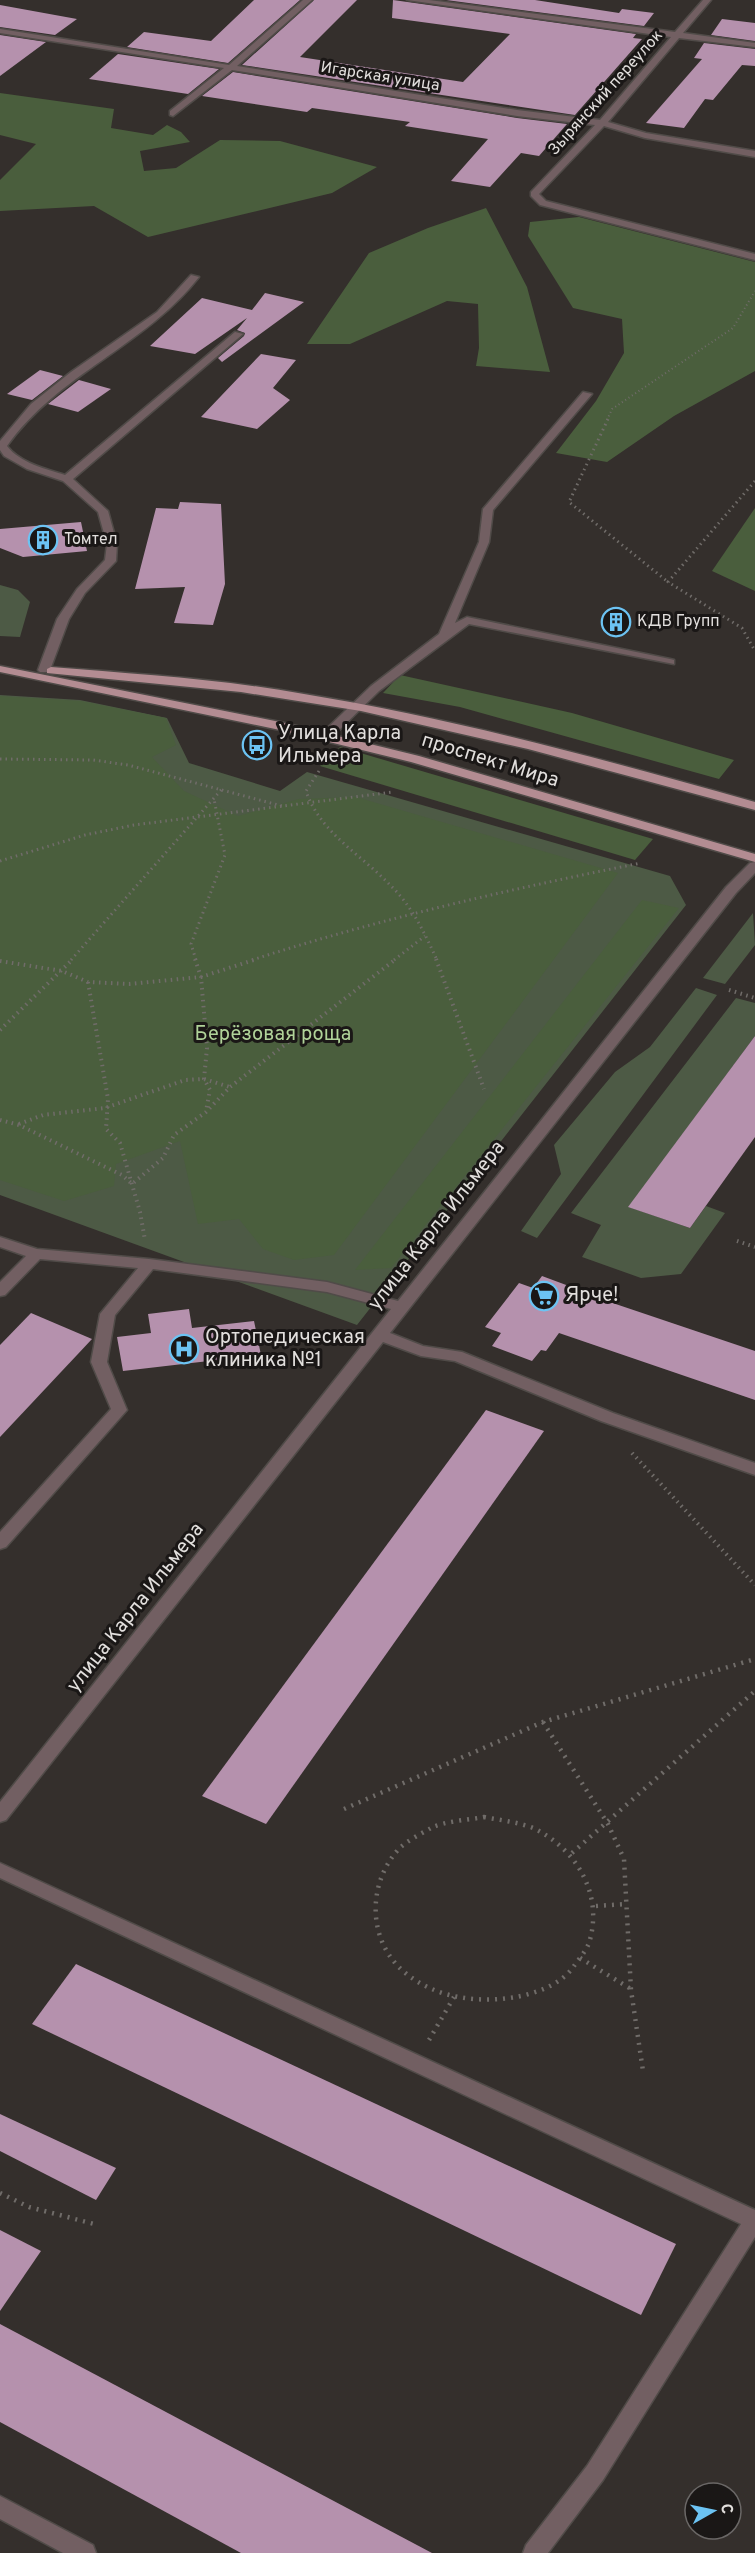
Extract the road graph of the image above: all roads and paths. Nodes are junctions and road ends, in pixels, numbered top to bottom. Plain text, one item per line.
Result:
1 (308, 0) edge
2 (411, 0) edge
3 (707, 0) edge
4 (0, 31) edge
5 (679, 35) junction
6 (755, 45) edge
7 (230, 68) junction
8 (173, 113) dead end
9 (603, 123) junction
10 (755, 154) edge
11 (755, 257) edge
12 (194, 276) dead end
13 (755, 291) edge
14 (238, 334) dead end
15 (587, 394) dead end
16 (68, 479) junction
17 (755, 481) edge
18 (668, 582) junction
19 (444, 636) junction
20 (755, 651) edge
21 (670, 662) dead end
22 (0, 669) edge
23 (44, 670) junction
24 (353, 706) junction
25 (325, 737) junction
26 (0, 759) edge
27 (319, 771) dead end
28 (222, 789) junction
29 (393, 792) dead end
30 (214, 798) junction
31 (307, 804) junction
32 (284, 806) junction
33 (755, 806) edge
34 (216, 813) junction
35 (201, 814) junction
36 (755, 858) edge
37 (0, 861) edge
38 (641, 863) dead end
39 (755, 866) edge
40 (413, 916) junction
41 (425, 936) junction
42 (0, 961) edge
43 (62, 971) junction
44 (201, 977) junction
45 (88, 982) junction
46 (729, 990) dead end
47 (755, 998) edge
48 (0, 1030) edge
49 (204, 1079) junction
50 (230, 1087) junction
51 (484, 1089) dead end
52 (105, 1108) junction
53 (206, 1112) junction
54 (0, 1120) edge
55 (19, 1125) junction
56 (132, 1184) junction
57 (737, 1241) dead end
58 (0, 1242) edge
59 (755, 1246) edge
60 (36, 1254) junction
61 (149, 1264) junction
62 (0, 1292) edge
63 (401, 1307) junction
64 (378, 1334) junction
65 (627, 1448) dead end
66 (755, 1469) edge
67 (0, 1543) edge
68 (755, 1585) edge
69 (755, 1659) edge
70 (755, 1691) edge
71 (543, 1722) junction
72 (344, 1809) dead end
73 (0, 1815) edge
74 (608, 1824) junction
75 (572, 1853) junction
76 (0, 1870) edge
77 (627, 1904) junction
78 (596, 1906) junction
79 (580, 1959) junction
80 (631, 1990) junction
81 (454, 1997) junction
82 (415, 2064) junction
83 (643, 2071) dead end
84 (0, 2193) edge
85 (755, 2220) edge
86 (98, 2225) dead end
87 (0, 2507) edge
88 (85, 2553) edge
89 (534, 2553) edge

1 - 7 street
2 - 5 street
3 - 5 street, Зырянский переулок
4 - 7 street, Игарская улица
5 - 6 street
5 - 9 street, Зырянский переулок
7 - 8 street
7 - 9 street, Игарская улица
9 - 10 street, Игарская улица
9 - 11 street, Зырянский переулок
12 - 16 street
13 - 18 path
14 - 16 street
15 - 19 street
16 - 23 street
17 - 18 path
18 - 20 path
19 - 21 street
19 - 24 street
22 - 23 main road, проспект Мира
22 - 25 main road, проспект Мира
23 - 24 main road, проспект Мира
24 - 25 street
24 - 33 main road, проспект Мира
25 - 36 main road, проспект Мира
26 - 28 path
27 - 31 path
28 - 30 path
28 - 32 path
29 - 31 path
30 - 34 path
30 - 35 path
31 - 32 path
31 - 40 path
32 - 34 path
34 - 35 path
34 - 44 path
35 - 37 path
35 - 43 path
38 - 40 path
39 - 63 street, улица Карла Ильмера
40 - 41 path
40 - 44 path
41 - 50 path
41 - 51 path
42 - 43 path
43 - 45 path
43 - 48 path
44 - 45 path
44 - 49 path
45 - 52 path
46 - 47 path
49 - 50 path
49 - 52 path
49 - 53 path
50 - 53 path
52 - 55 path
52 - 56 path
53 - 56 path
54 - 55 path
55 - 56 path
56 - 61 path
57 - 59 path
58 - 60 street
60 - 61 street
60 - 62 street
61 - 63 street
61 - 67 street
63 - 64 street, улица Карла Ильмера
64 - 66 street
64 - 73 street, улица Карла Ильмера
65 - 68 path
69 - 71 path
70 - 74 path
71 - 72 path
71 - 74 path
74 - 75 path
74 - 77 path
75 - 78 path
75 - 81 path
76 - 82 street
77 - 78 path
77 - 80 path
78 - 79 path
79 - 80 path
79 - 81 path
80 - 83 path
81 - 82 path
82 - 85 street
84 - 86 path
85 - 89 street
87 - 88 street

